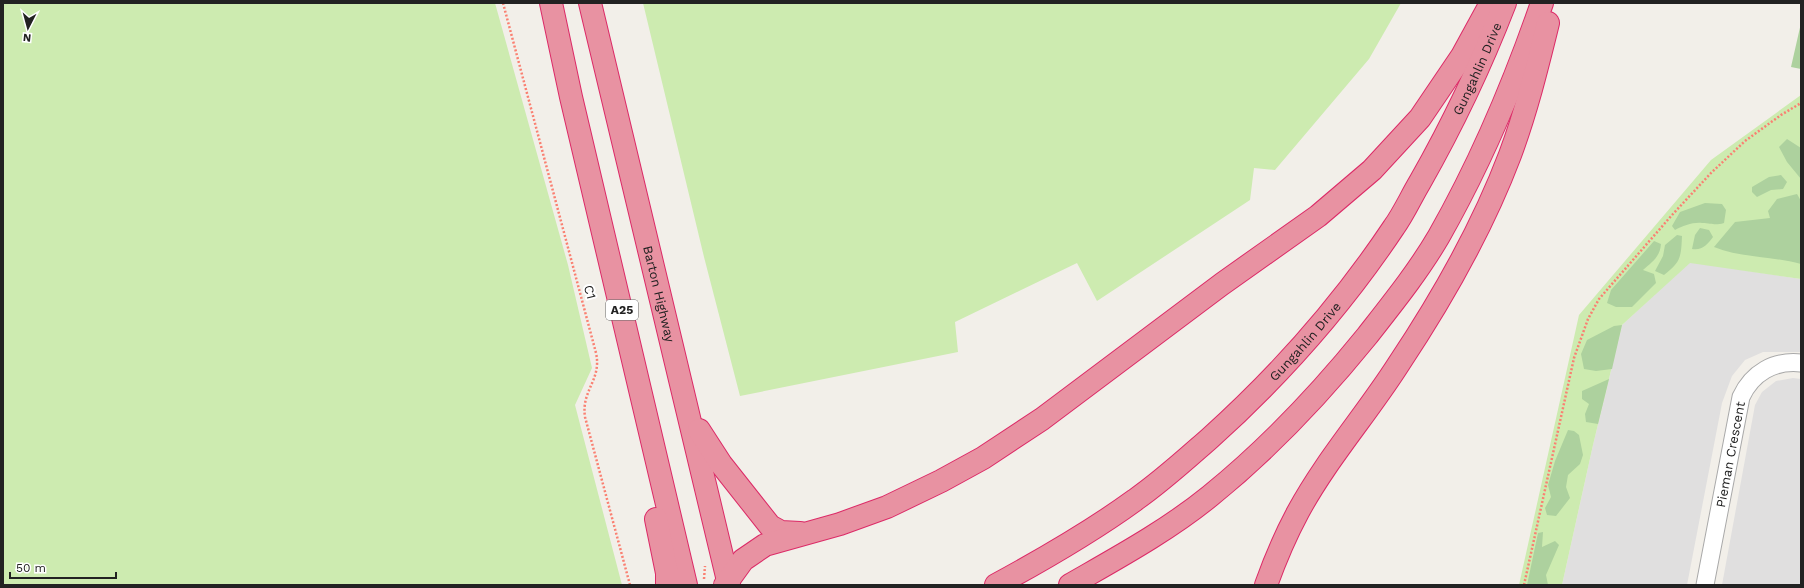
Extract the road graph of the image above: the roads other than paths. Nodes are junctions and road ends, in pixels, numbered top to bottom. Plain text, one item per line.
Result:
1 (551, 3) edge
2 (590, 3) edge
3 (1491, 3) edge
4 (1505, 3) edge
5 (1542, 3) edge
6 (1553, 3) edge
7 (571, 97) junction
8 (1801, 363) edge
9 (688, 412) junction
10 (814, 531) junction
11 (728, 584) edge
12 (667, 585) edge
13 (686, 585) edge
14 (996, 585) edge
15 (1070, 585) edge
16 (1266, 585) edge
17 (1706, 585) edge

1 - 7 highway, A25
2 - 9 highway, Barton Highway
3 - 10 highway
4 - 14 highway, Gungahlin Drive
5 - 15 highway
6 - 16 highway
7 - 12 highway
7 - 13 highway, A25
8 - 17 street, Pieman Crescent
9 - 10 highway
9 - 11 highway, Barton Highway
10 - 11 highway

